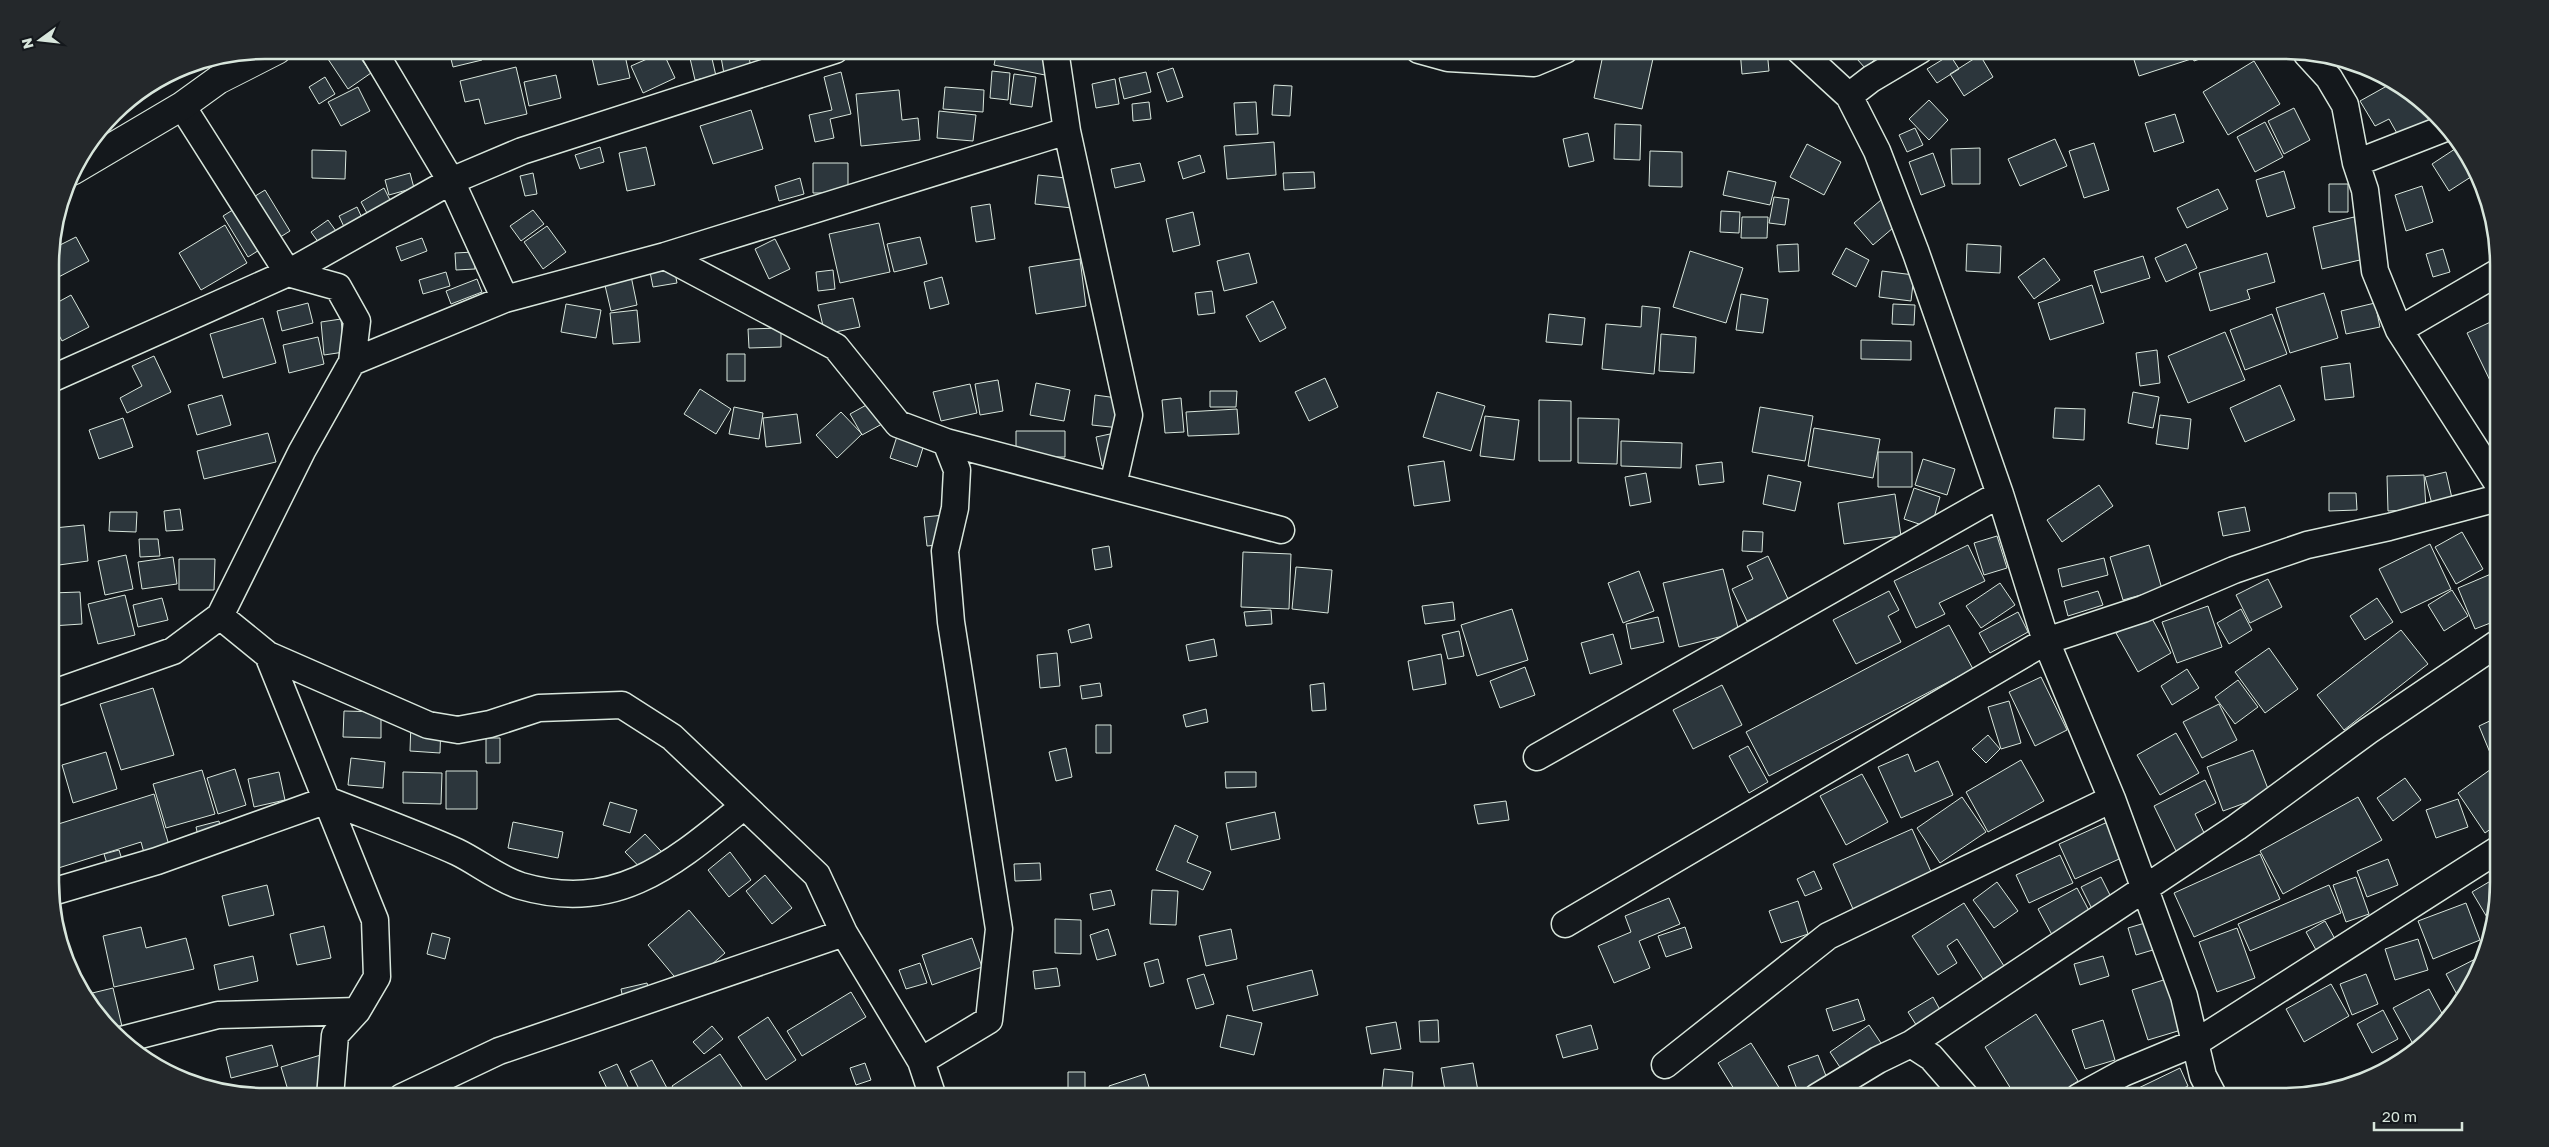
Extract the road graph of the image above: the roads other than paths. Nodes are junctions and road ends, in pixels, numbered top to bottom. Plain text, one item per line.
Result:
1 (259, 59) edge
2 (378, 59) edge
3 (807, 59) edge
4 (1056, 59) edge
5 (1465, 59) edge
6 (1544, 59) edge
7 (1809, 59) edge
8 (1905, 59) edge
9 (2314, 61) edge
10 (1849, 96) junction
11 (182, 106) junction
12 (2440, 130) edge
13 (1067, 131) junction
14 (85, 163) edge
15 (2356, 163) junction
16 (451, 181) junction
17 (666, 256) junction
18 (288, 274) junction
19 (2490, 276) edge
20 (505, 299) junction
21 (2399, 330) junction
22 (352, 362) junction
23 (59, 375) edge
24 (946, 442) junction
25 (2490, 472) edge
26 (1113, 485) junction
27 (2000, 494) junction
28 (2490, 500) edge
29 (1281, 530) dead end
30 (220, 616) junction
31 (2046, 641) junction
32 (2490, 648) edge
33 (268, 655) junction
34 (59, 691) edge
35 (1537, 757) dead end
36 (2112, 799) junction
37 (326, 800) junction
38 (744, 806) junction
39 (2490, 855) edge
40 (59, 890) edge
41 (2143, 890) junction
42 (1564, 924) dead end
43 (844, 933) junction
44 (357, 1011) junction
45 (130, 1038) edge
46 (2195, 1043) junction
47 (1911, 1044) junction
48 (921, 1062) junction
49 (1665, 1064) dead end
50 (331, 1088) edge
51 (421, 1088) edge
52 (930, 1088) edge
53 (1832, 1088) edge
54 (1958, 1088) edge
55 (2096, 1088) edge
56 (2209, 1088) edge

1 - 11 street
2 - 16 street
3 - 16 street
4 - 13 street
5 - 6 street
7 - 10 street
8 - 10 street
9 - 15 street
10 - 27 street
11 - 14 street
11 - 18 street
12 - 15 street
13 - 17 street
13 - 26 street
15 - 21 street
16 - 18 street
16 - 20 street
17 - 20 street
17 - 24 street
18 - 22 street
18 - 23 street
19 - 21 street
20 - 22 street
21 - 25 street
22 - 30 street
24 - 26 street
24 - 48 street
26 - 29 street
27 - 31 street
27 - 35 street
28 - 31 street
30 - 33 street
30 - 34 street
31 - 36 street
31 - 42 street
32 - 41 street
33 - 37 street
33 - 38 street
36 - 41 street
36 - 49 street
37 - 38 street
37 - 40 street
37 - 44 street
38 - 43 street
39 - 46 street
41 - 46 street
41 - 47 street
43 - 48 street
43 - 51 street
44 - 45 street
44 - 50 street
46 - 55 street
46 - 56 street
47 - 53 street
47 - 54 street
48 - 52 street

